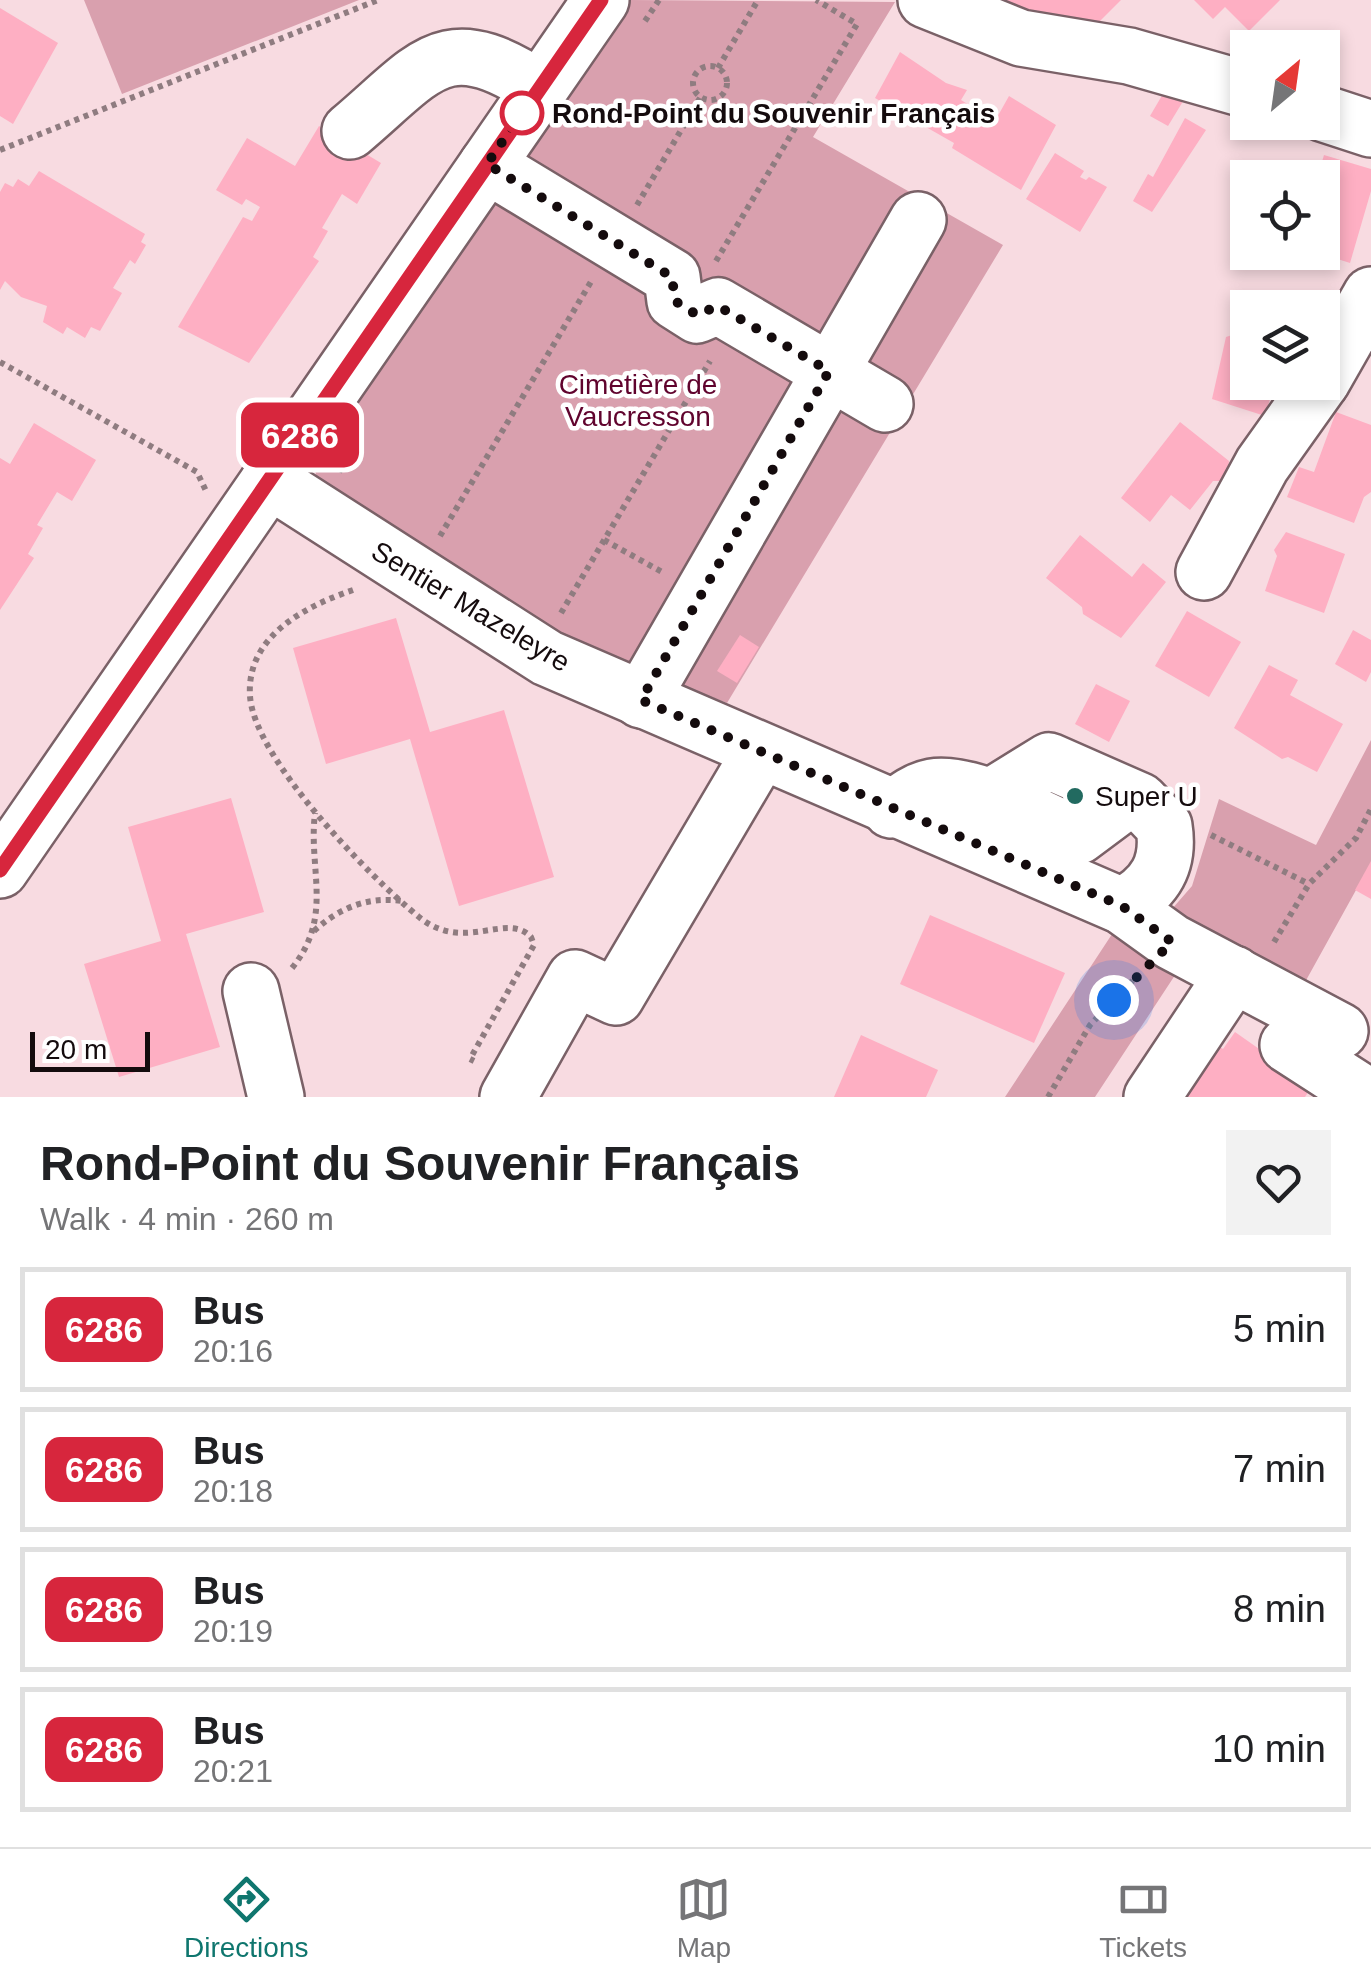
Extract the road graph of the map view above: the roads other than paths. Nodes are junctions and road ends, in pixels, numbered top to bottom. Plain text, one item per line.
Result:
1 (926, 0) edge
2 (619, 16) edge
3 (1230, 85) edge
4 (538, 88) junction
5 (1340, 119) edge
6 (1371, 128) edge
7 (350, 132) dead end
8 (487, 164) junction
9 (918, 220) dead end
10 (1371, 295) edge
11 (1340, 350) edge
12 (829, 371) junction
13 (1309, 400) edge
14 (885, 404) dead end
15 (269, 480) junction
16 (1204, 572) dead end
17 (641, 700) junction
18 (760, 752) junction
19 (1104, 789) junction
20 (892, 810) junction
21 (1034, 817) junction
22 (0, 870) edge
23 (1122, 906) junction
24 (1242, 978) junction
25 (252, 994) road end
26 (1340, 1031) dead end
27 (1288, 1046) dead end
28 (1363, 1089) edge
29 (511, 1090) edge
30 (276, 1097) edge
31 (1152, 1097) edge

1 - 3 street
2 - 4 street
4 - 7 street
4 - 8 street
5 - 6 street
8 - 12 street
8 - 15 street
9 - 12 street
10 - 11 street
12 - 14 street
12 - 17 street
13 - 16 street
15 - 17 street, Sentier Mazeleyre
15 - 22 street
17 - 18 street, Sentier Mazeleyre
18 - 20 street, Sentier Mazeleyre
18 - 29 street
19 - 21 street
19 - 21 street
19 - 23 street
20 - 21 street
20 - 23 street, Sentier Mazeleyre
23 - 24 street, Sentier Mazeleyre
24 - 26 street, Sentier Mazeleyre
24 - 31 street
25 - 30 street
27 - 28 street

